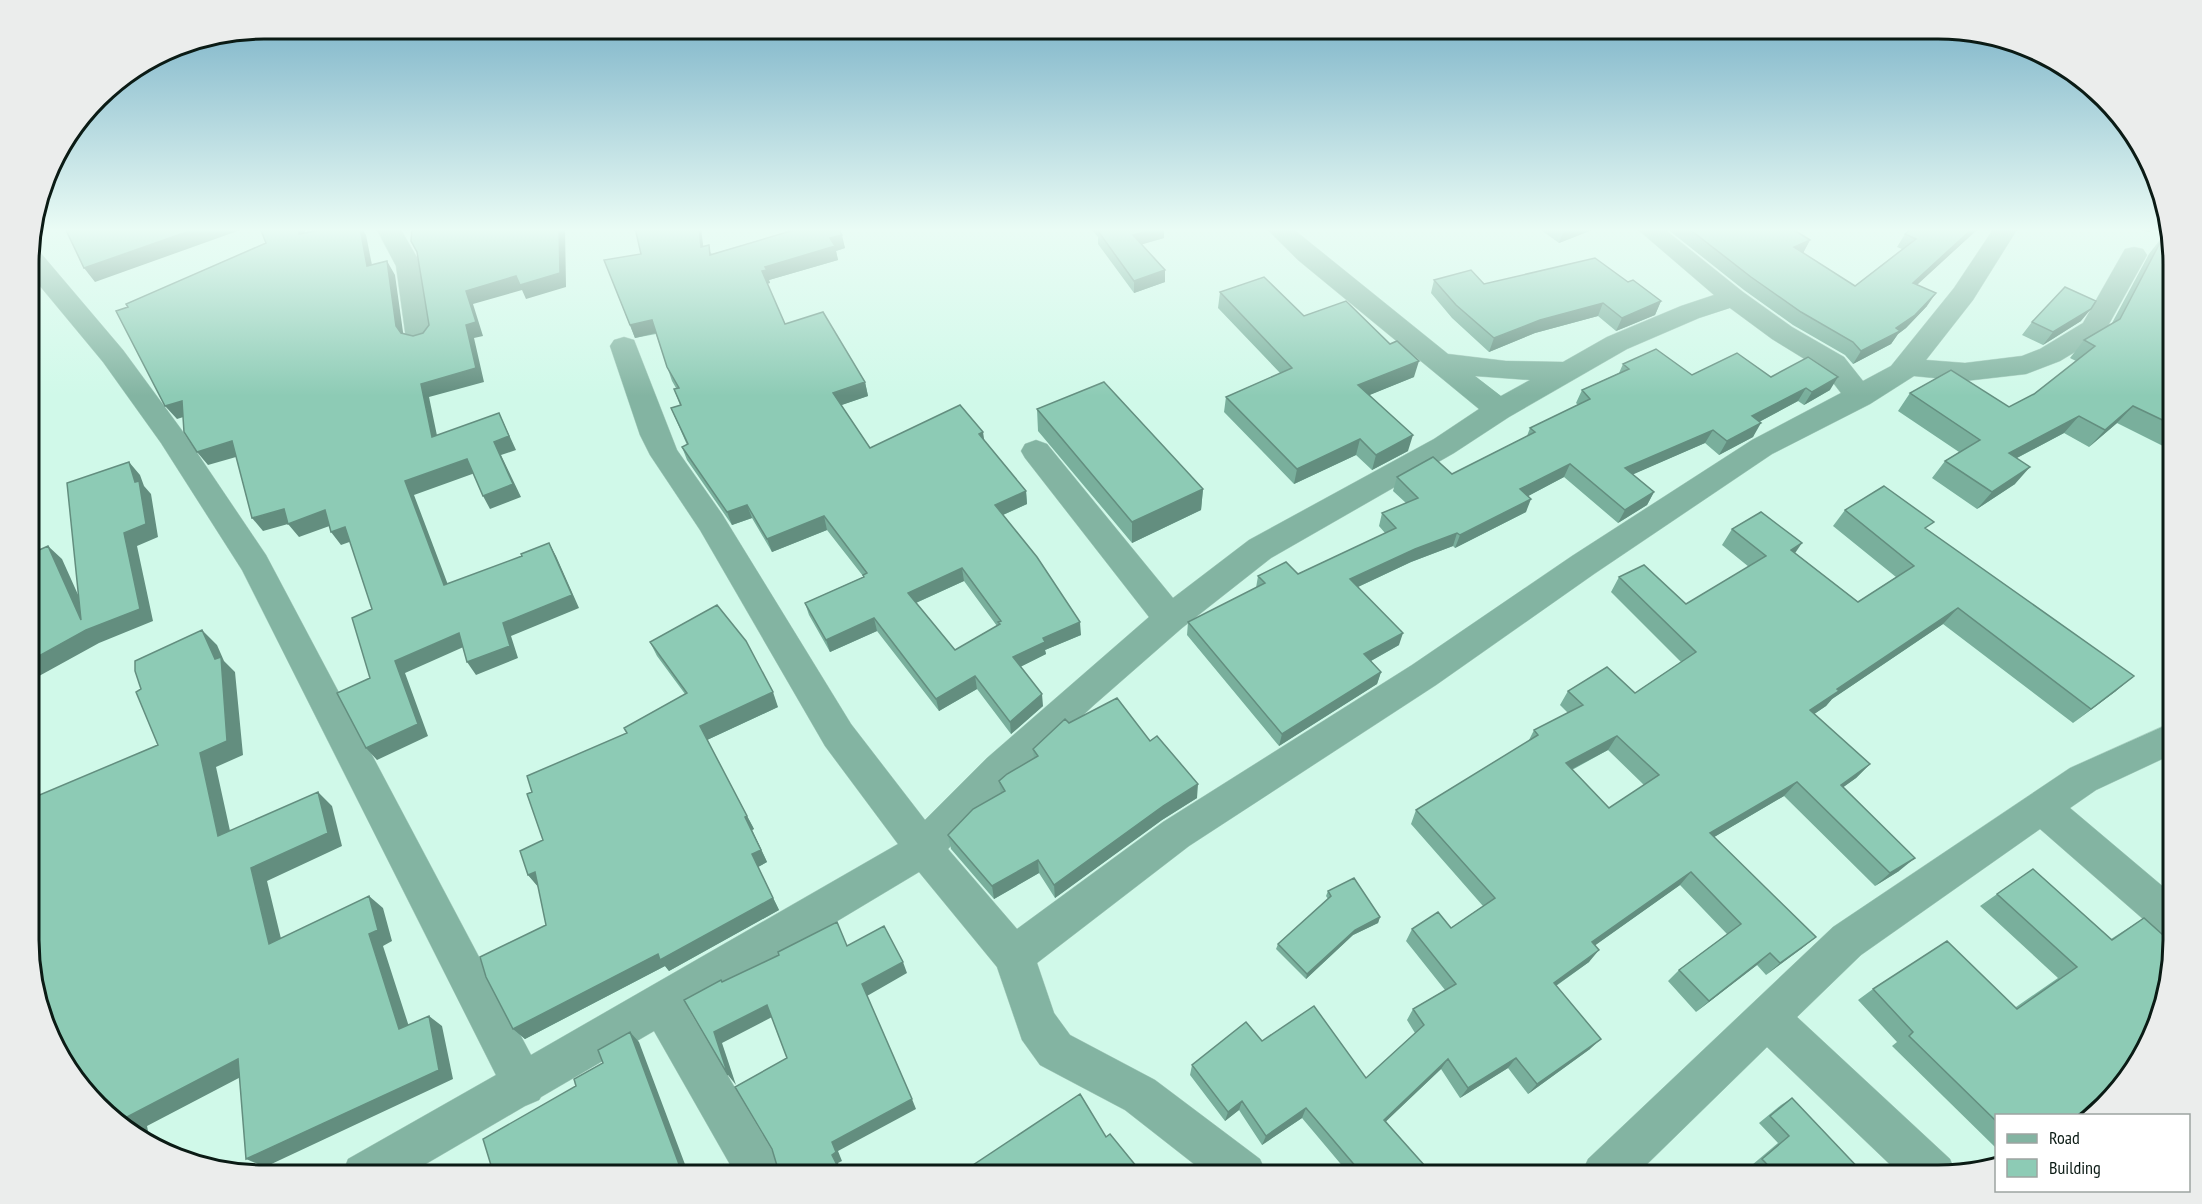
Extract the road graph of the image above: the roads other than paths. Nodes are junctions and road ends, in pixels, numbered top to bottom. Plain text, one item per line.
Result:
1 (53, 284) edge
2 (412, 284) edge
3 (1343, 284) edge
4 (1717, 284) edge
5 (1970, 284) edge
6 (2118, 284) edge
7 (1734, 298) junction
8 (420, 339) edge
9 (624, 346) dead end
10 (1440, 362) junction
11 (1834, 364) junction
12 (1904, 368) junction
13 (1567, 370) junction
14 (1860, 397) junction
15 (1498, 410) junction
16 (1036, 451) dead end
17 (1170, 619) junction
18 (2163, 742) edge
19 (2041, 807) junction
20 (924, 849) junction
21 (2163, 911) edge
22 (1014, 956) junction
23 (662, 1004) junction
24 (1766, 1017) junction
25 (524, 1085) junction
26 (381, 1165) edge
27 (755, 1165) edge
28 (1231, 1165) edge
29 (1614, 1165) edge
30 (1923, 1165) edge

1 - 25 street
2 - 8 street
3 - 10 street
4 - 7 street
5 - 12 street
6 - 12 street
7 - 11 street
7 - 13 street
9 - 20 street
10 - 13 street
10 - 15 street
11 - 12 street
11 - 14 street
12 - 14 street
13 - 15 street
14 - 22 street
15 - 17 street
16 - 17 street
17 - 20 street
18 - 19 street
19 - 21 street
19 - 24 street
20 - 22 street
20 - 23 street
22 - 28 street
23 - 25 street
23 - 27 street
24 - 29 street
24 - 30 street
25 - 26 street

